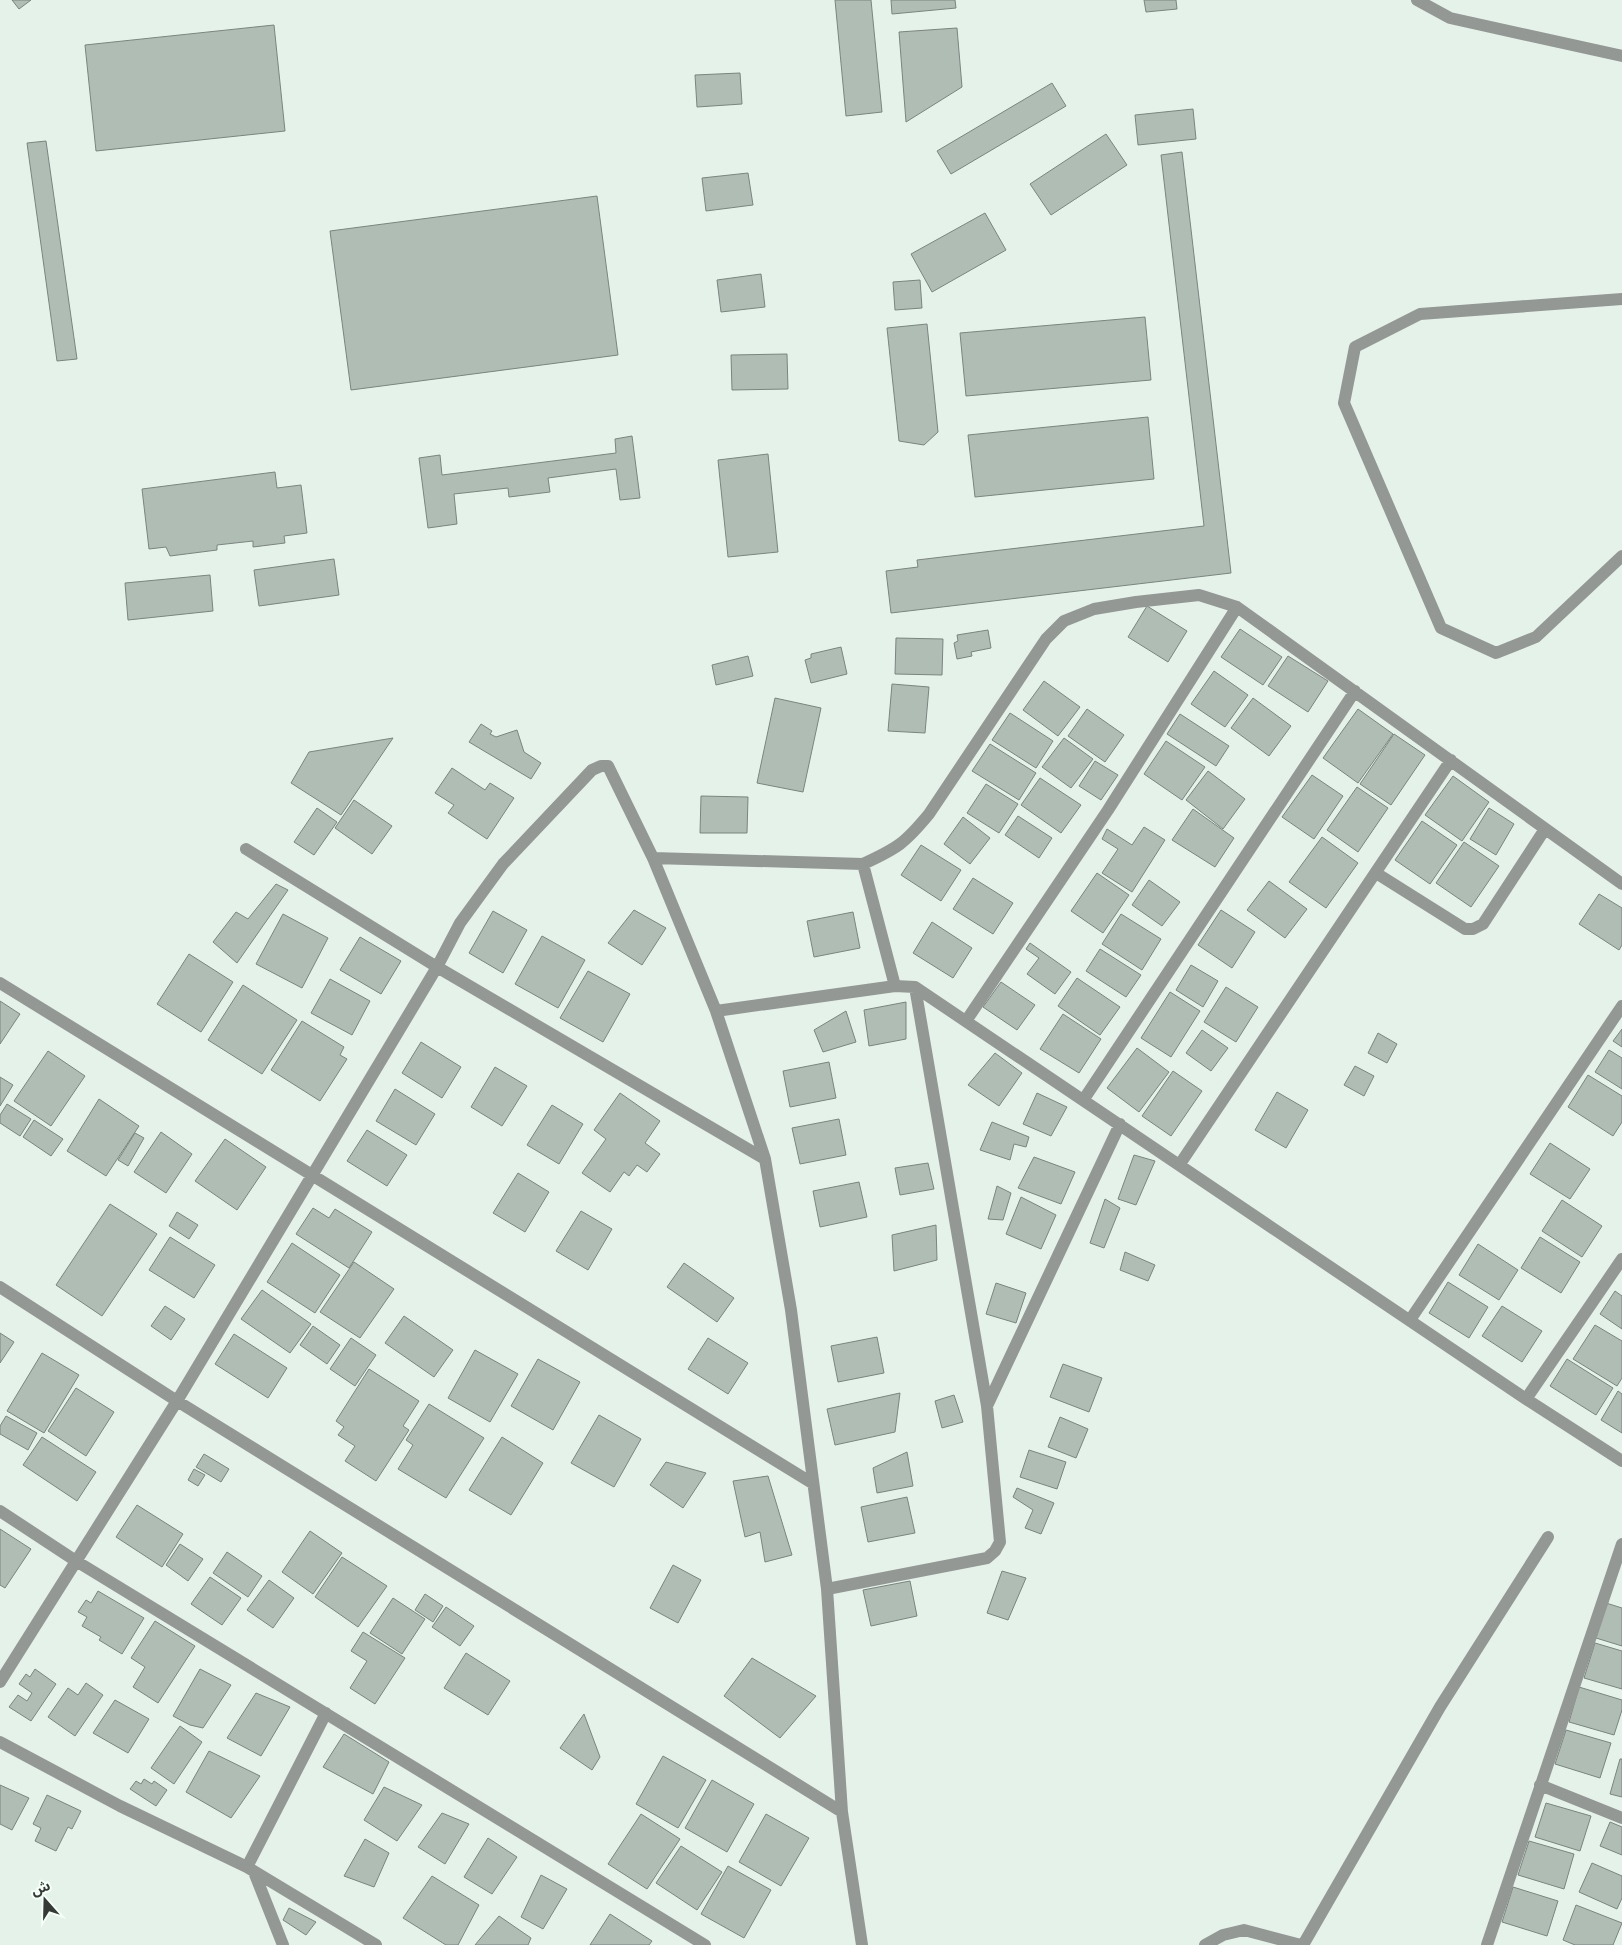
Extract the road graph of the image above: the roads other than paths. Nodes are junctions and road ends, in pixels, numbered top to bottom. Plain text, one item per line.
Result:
1 (1417, 0) edge
2 (1622, 56) edge
3 (1622, 299) edge
4 (1622, 556) edge
5 (1237, 607) junction
6 (1355, 691) junction
7 (1452, 760) junction
8 (1545, 829) junction
9 (246, 849) dead end
10 (653, 858) junction
11 (863, 864) junction
12 (1376, 873) junction
13 (1622, 884) edge
14 (437, 967) junction
15 (0, 983) edge
16 (895, 986) junction
17 (915, 987) junction
18 (1622, 1006) edge
19 (716, 1011) junction
20 (966, 1020) junction
21 (1084, 1099) junction
22 (1120, 1124) junction
23 (765, 1159) junction
24 (1180, 1164) junction
25 (311, 1174) junction
26 (1622, 1259) edge
27 (0, 1287) edge
28 (1410, 1320) junction
29 (1526, 1399) junction
30 (177, 1400) junction
31 (987, 1406) junction
32 (1622, 1461) edge
33 (812, 1483) junction
34 (0, 1511) edge
35 (1548, 1537) dead end
36 (1622, 1544) edge
37 (76, 1561) junction
38 (826, 1589) junction
39 (0, 1682) edge
40 (326, 1713) junction
41 (0, 1742) edge
42 (1540, 1785) junction
43 (842, 1812) junction
44 (1622, 1818) edge
45 (250, 1870) junction
46 (284, 1945) edge
47 (376, 1945) edge
48 (705, 1945) edge
49 (862, 1945) edge
50 (1205, 1945) edge
51 (1302, 1945) edge
52 (1487, 1945) edge

1 - 2 street
3 - 4 street
5 - 6 street
5 - 11 street
5 - 20 street
6 - 7 street
6 - 21 street
7 - 8 street
7 - 12 street
8 - 12 street
8 - 13 street
9 - 14 street
10 - 11 street
10 - 14 street
10 - 19 street
11 - 16 street
12 - 24 street
14 - 23 street
14 - 25 street
15 - 25 street
16 - 17 street
16 - 19 street
17 - 20 street
17 - 31 street
18 - 28 street
19 - 23 street
20 - 21 street
21 - 22 street
22 - 24 street
22 - 31 street
23 - 33 street
24 - 28 street
25 - 30 street
25 - 33 street
26 - 29 street
27 - 30 street
28 - 29 street
29 - 32 street
30 - 37 street
30 - 43 street
31 - 38 street
33 - 38 street
34 - 37 street
35 - 51 street
36 - 42 street
37 - 39 street
37 - 40 street
38 - 43 street
40 - 45 street
40 - 48 street
41 - 45 street
42 - 44 street
42 - 52 street
43 - 49 street
45 - 46 street
45 - 47 street
50 - 51 street

